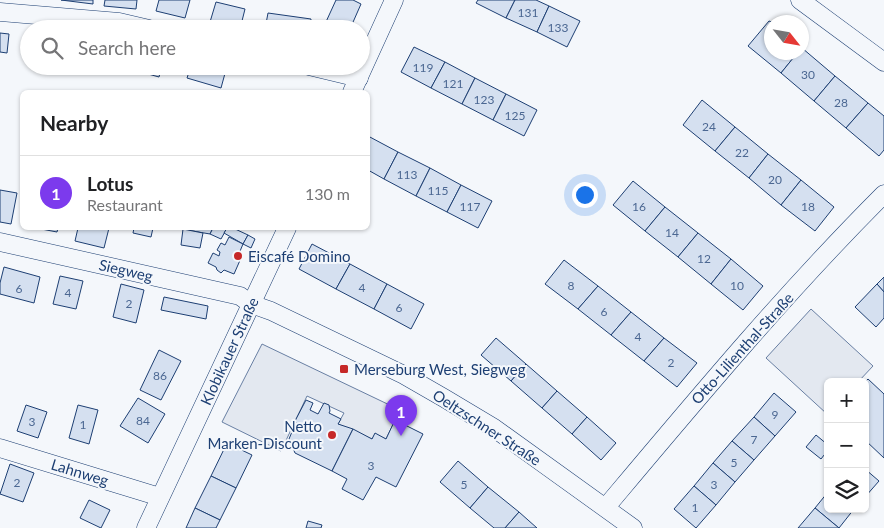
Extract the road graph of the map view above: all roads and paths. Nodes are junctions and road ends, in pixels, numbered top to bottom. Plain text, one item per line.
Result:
1 (394, 0) edge
2 (800, 0) edge
3 (0, 12) edge
4 (95, 20) edge
5 (370, 52) edge
6 (884, 62) edge
7 (331, 75) edge
8 (355, 85) edge
9 (884, 194) edge
10 (286, 230) edge
11 (0, 242) edge
12 (251, 304) junction
13 (0, 448) edge
14 (160, 497) junction
15 (606, 507) junction
16 (146, 528) edge
17 (633, 528) edge

1 - 5 street
2 - 6 street
3 - 4 street
7 - 8 street
9 - 15 street, Otto-Lilienthal-Straße
10 - 12 street, Klobikauer Straße
11 - 12 street, Siegweg
12 - 14 street, Klobikauer Straße
12 - 15 street, Oeltzschner Straße
13 - 14 street, Lahnweg
14 - 16 street, Klobikauer Straße
15 - 17 street, Oeltzschner Straße

